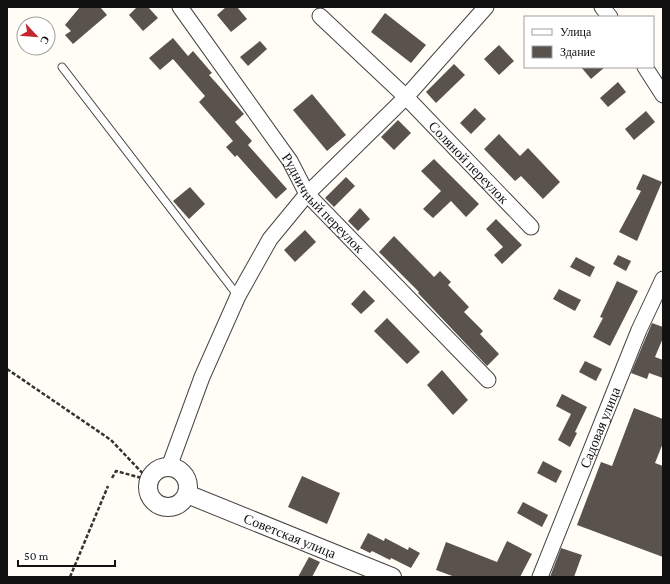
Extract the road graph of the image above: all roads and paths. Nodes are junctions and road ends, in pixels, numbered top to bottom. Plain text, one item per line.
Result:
1 (180, 7) edge
2 (486, 7) edge
3 (602, 7) edge
4 (320, 16) dead end
5 (609, 16) edge
6 (62, 67) dead end
7 (646, 68) edge
8 (663, 95) edge
9 (406, 97) junction
10 (307, 194) junction
11 (531, 227) dead end
12 (663, 279) edge
13 (238, 296) junction
14 (7, 369) edge
15 (488, 380) dead end
16 (169, 467) junction
17 (112, 478) dead end
18 (149, 480) junction
19 (108, 486) dead end
20 (187, 494) junction
21 (70, 577) edge
22 (392, 577) edge
23 (540, 577) edge

1 - 10 street, Рудничный переулок
2 - 9 street
3 - 5 street
4 - 9 street, Соляной переулок
6 - 13 lane
7 - 8 street
9 - 10 street
9 - 11 street, Соляной переулок
10 - 13 street
10 - 15 street, Рудничный переулок
12 - 23 street, Садовая улица
13 - 16 street
14 - 18 path
16 - 18 street
16 - 20 street
17 - 18 path
18 - 20 street
19 - 21 path
20 - 22 street, Советская улица

